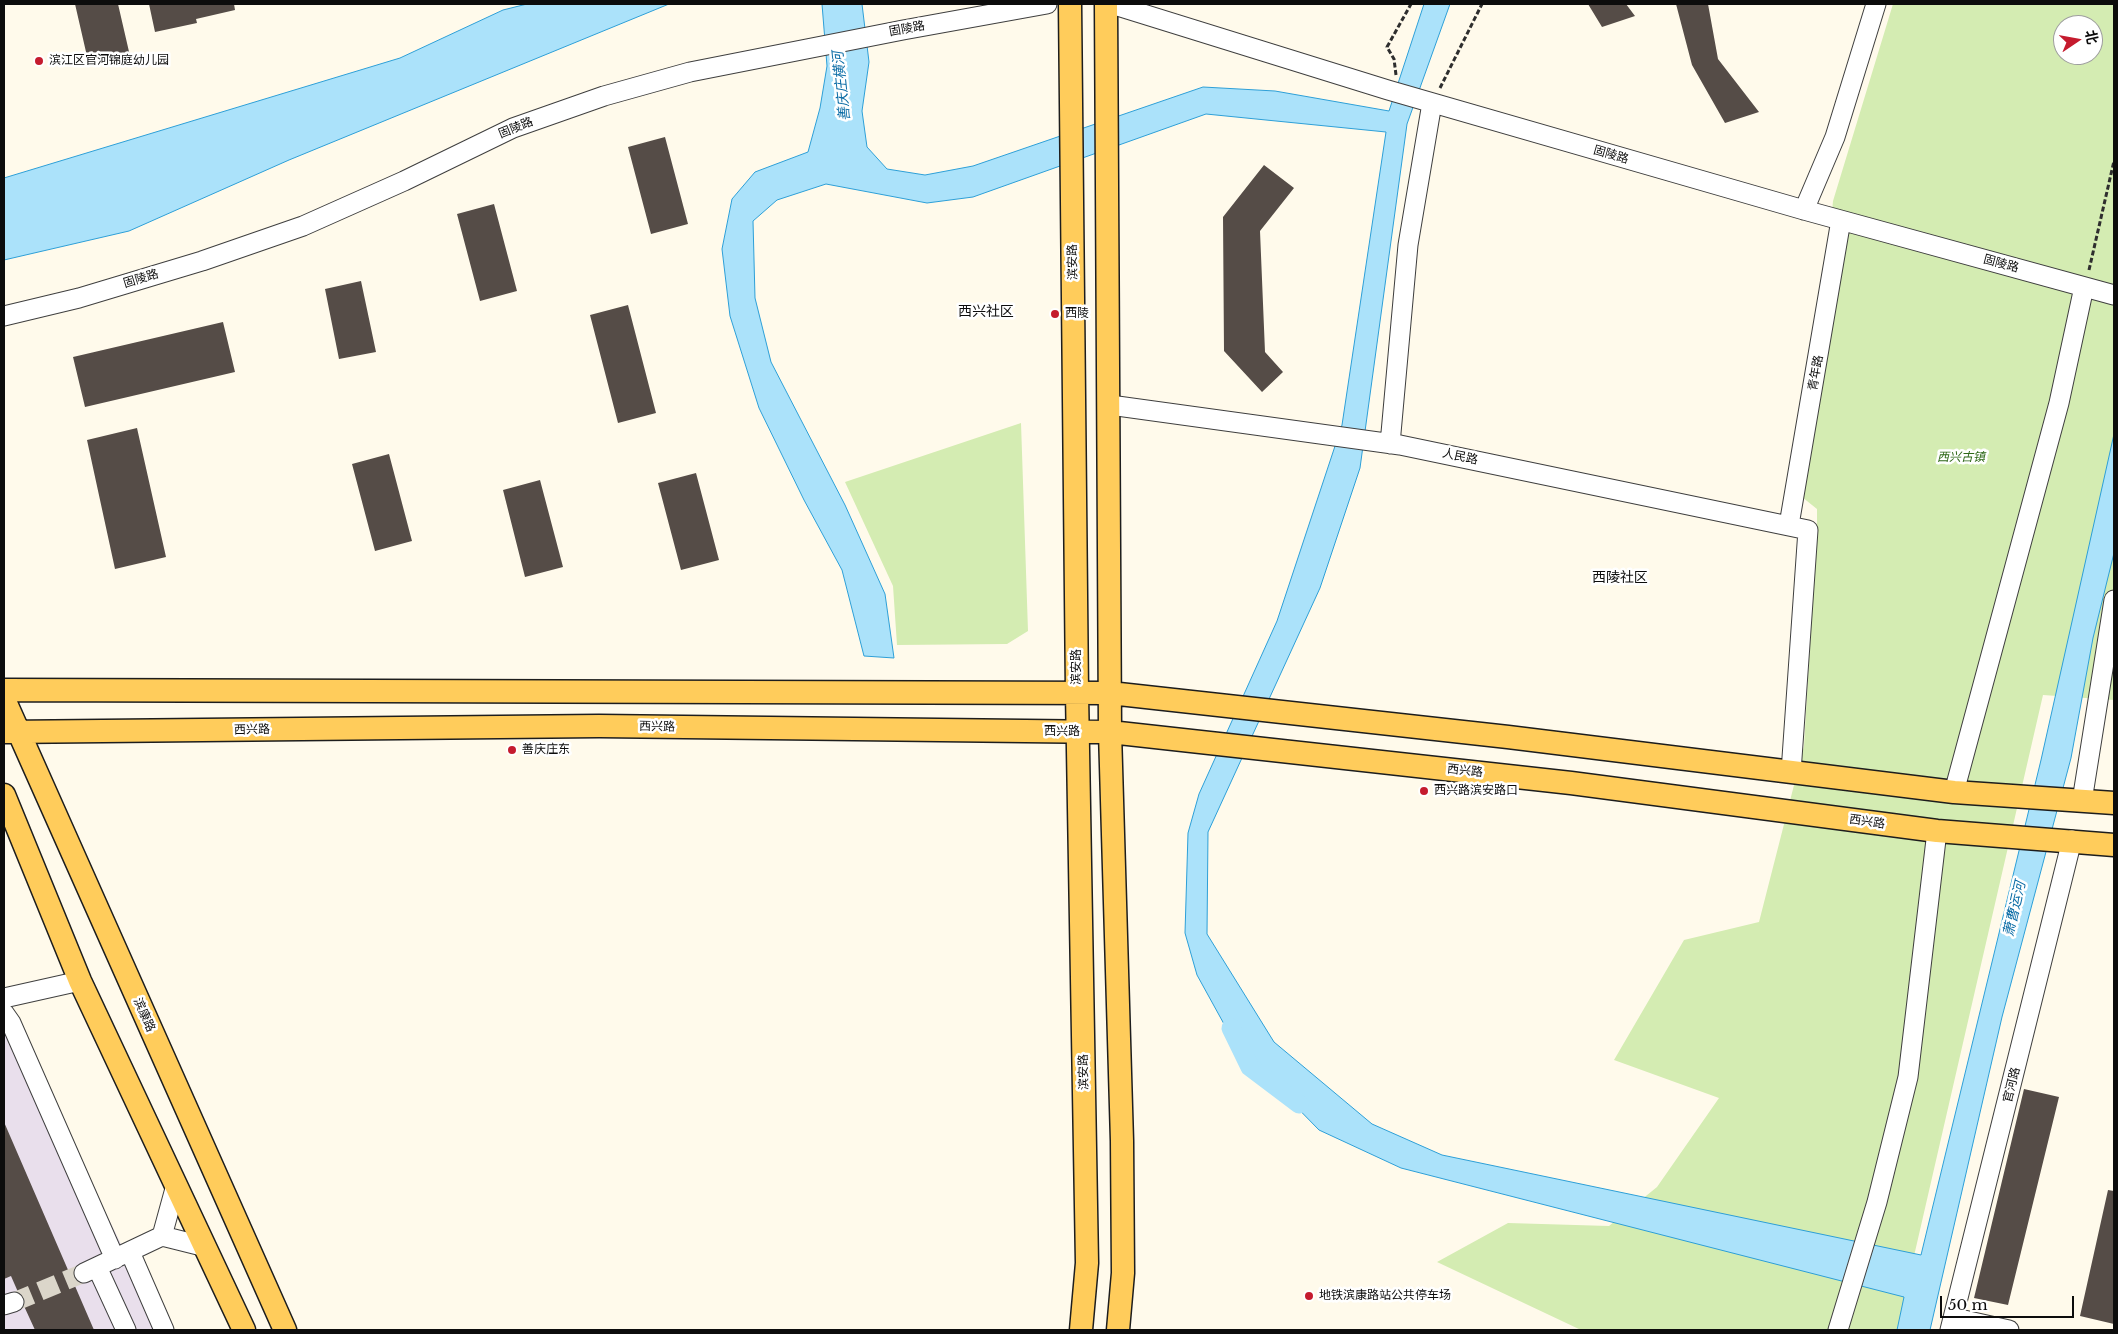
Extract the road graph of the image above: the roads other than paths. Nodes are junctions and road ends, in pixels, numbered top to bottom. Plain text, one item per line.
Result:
1 (1047, 4) edge
2 (1070, 4) edge
3 (1106, 4) edge
4 (1111, 4) edge
5 (1876, 4) edge
6 (1432, 103) junction
7 (1804, 210) junction
8 (1841, 220) junction
9 (2084, 287) junction
10 (2114, 295) edge
11 (4, 316) edge
12 (1110, 405) junction
13 (1390, 444) junction
14 (1789, 526) junction
15 (2114, 600) edge
16 (4, 690) edge
17 (1077, 693) junction
18 (1110, 693) junction
19 (4, 699) edge
20 (12, 732) edge
21 (1078, 732) junction
22 (1110, 732) junction
23 (1791, 772) junction
24 (1954, 792) junction
25 (4, 796) edge
26 (2077, 801) junction
27 (2114, 803) edge
28 (1937, 831) junction
29 (2067, 840) junction
30 (2114, 845) edge
31 (80, 981) junction
32 (4, 998) edge
33 (4, 1012) edge
34 (176, 1185) junction
35 (162, 1236) junction
36 (206, 1247) junction
37 (122, 1255) junction
38 (1952, 1324) edge
39 (126, 1330) edge
40 (164, 1330) edge
41 (244, 1330) edge
42 (285, 1330) edge
43 (1081, 1330) edge
44 (1118, 1330) edge
45 (1838, 1330) edge
46 (2009, 1330) edge

1 - 11 street, 固陵路
2 - 17 main road, 滨安路
3 - 12 main road
4 - 6 street, 固陵路
5 - 7 street
6 - 7 street, 固陵路
6 - 13 street
7 - 8 street, 固陵路
8 - 9 street, 固陵路
8 - 14 street, 青年路
9 - 10 street, 固陵路
9 - 24 street
12 - 13 street, 人民路
12 - 18 main road
13 - 14 street, 人民路
14 - 23 street, 人民路
15 - 26 street
16 - 17 main road
17 - 18 main road
17 - 21 main road, 滨安路
18 - 22 main road
18 - 23 main road
19 - 20 main road, 滨康路
20 - 21 main road, 西兴路
20 - 42 main road, 滨康路
21 - 22 main road, 西兴路
21 - 43 main road, 滨安路
22 - 28 main road, 西兴路
22 - 44 main road
23 - 24 main road
24 - 26 main road
25 - 31 main road
26 - 27 main road
28 - 29 main road, 西兴路
28 - 45 street
29 - 30 main road, 西兴路
29 - 38 street, 官河路
31 - 32 street
31 - 34 main road
33 - 37 street
34 - 35 street
34 - 36 main road
35 - 36 street
35 - 37 street
36 - 41 main road
37 - 39 street
37 - 40 street
38 - 46 street

